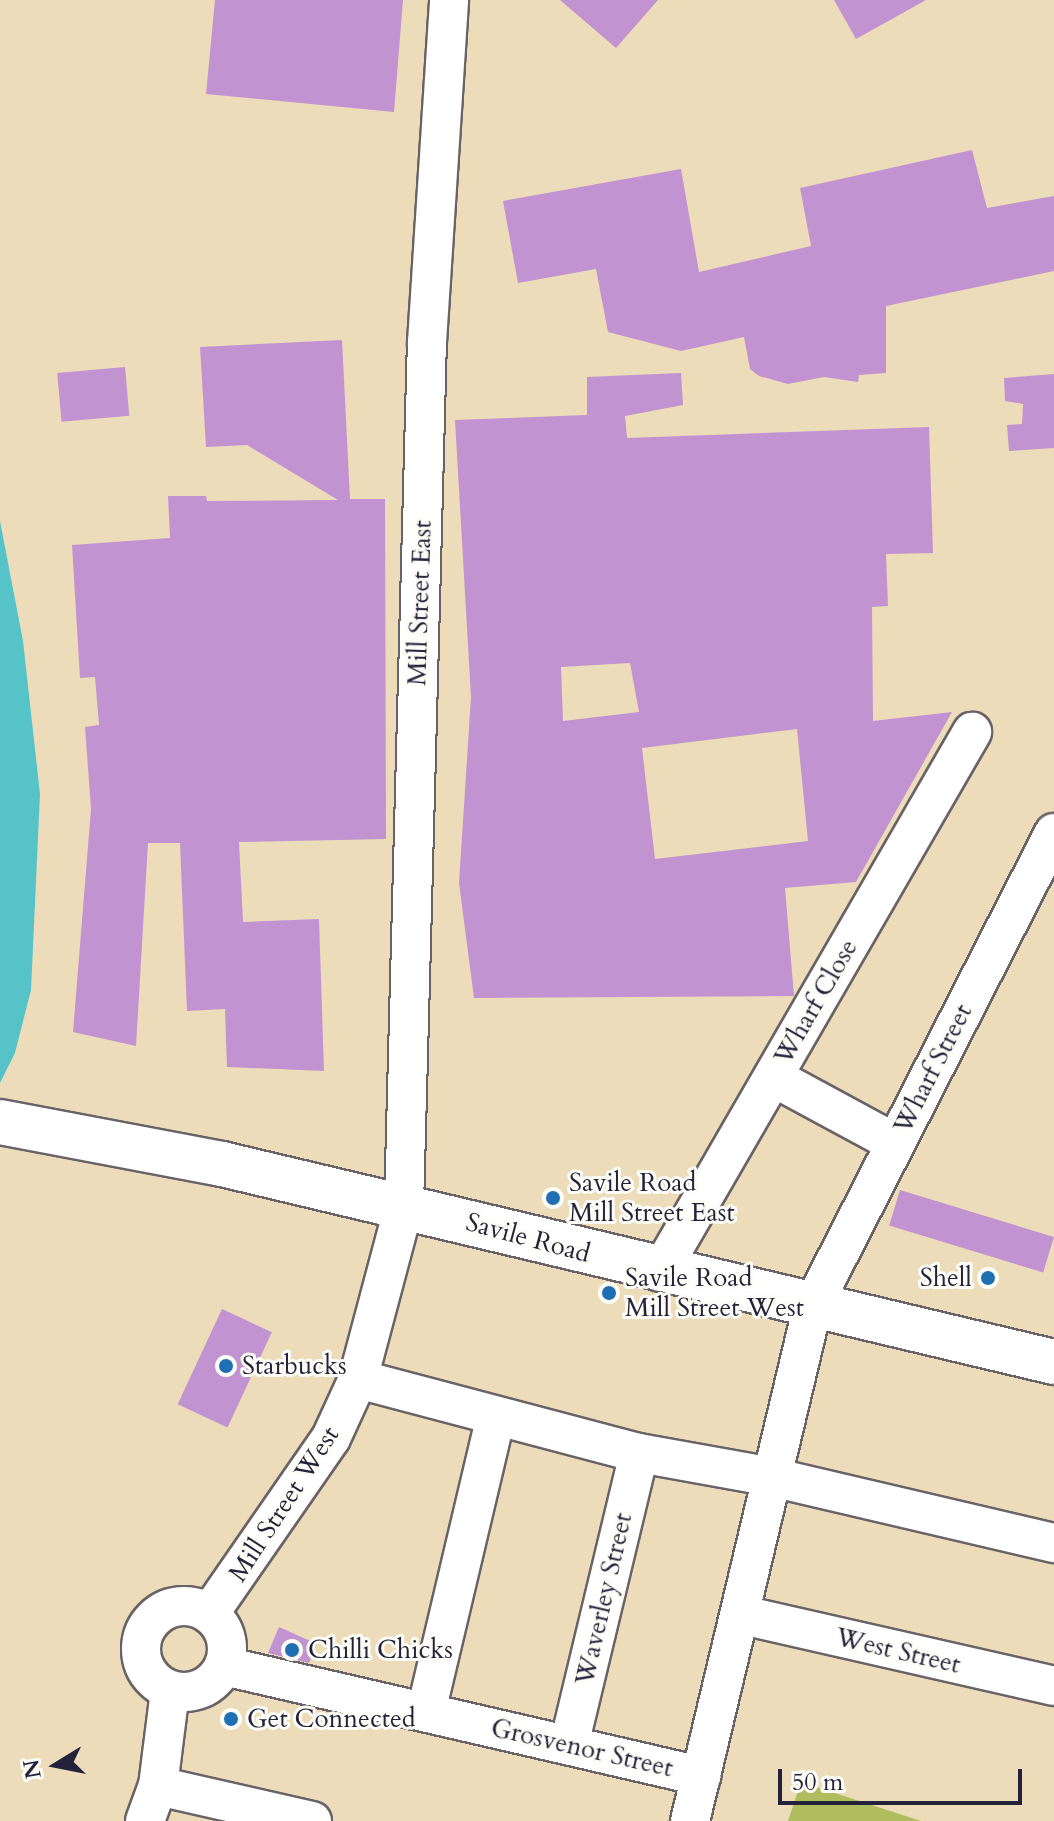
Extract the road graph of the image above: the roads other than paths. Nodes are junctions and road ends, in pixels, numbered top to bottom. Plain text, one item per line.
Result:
1 (449, 0) edge
2 (972, 732) dead end
3 (1054, 833) edge
4 (773, 1077) junction
5 (5, 1122) edge
6 (895, 1143) junction
7 (404, 1206) junction
8 (660, 1272) junction
9 (813, 1305) junction
10 (1054, 1362) edge
11 (358, 1379) junction
12 (496, 1416) junction
13 (639, 1453) junction
14 (772, 1477) junction
15 (1054, 1543) edge
16 (209, 1614) junction
17 (742, 1615) junction
18 (224, 1666) junction
19 (1054, 1686) edge
20 (170, 1691) junction
21 (426, 1712) junction
22 (569, 1745) junction
23 (701, 1776) junction
24 (152, 1804) edge
25 (312, 1821) edge
26 (690, 1821) edge

1 - 7 street, Mill Street East
2 - 4 street, Wharf Close
3 - 6 street, Wharf Street
4 - 6 street
4 - 8 street, Wharf Close
5 - 7 main road, Savile Road
6 - 9 street, Wharf Street
7 - 8 main road, Savile Road
7 - 11 street, Mill Street West
8 - 9 main road, Savile Road
9 - 10 main road, Savile Road
9 - 14 street, Grosvenor Street
11 - 12 street
11 - 16 street, Mill Street West
12 - 13 street
12 - 21 street
13 - 14 street
13 - 22 street, Waverley Street
14 - 15 street
14 - 17 street, Grosvenor Street
16 - 18 street
16 - 20 street
17 - 19 street, West Street
17 - 23 street, Grosvenor Street
18 - 20 street
18 - 21 street, Grosvenor Street
20 - 24 street
21 - 22 street, Grosvenor Street
22 - 23 street, Grosvenor Street
23 - 26 street
24 - 25 street

